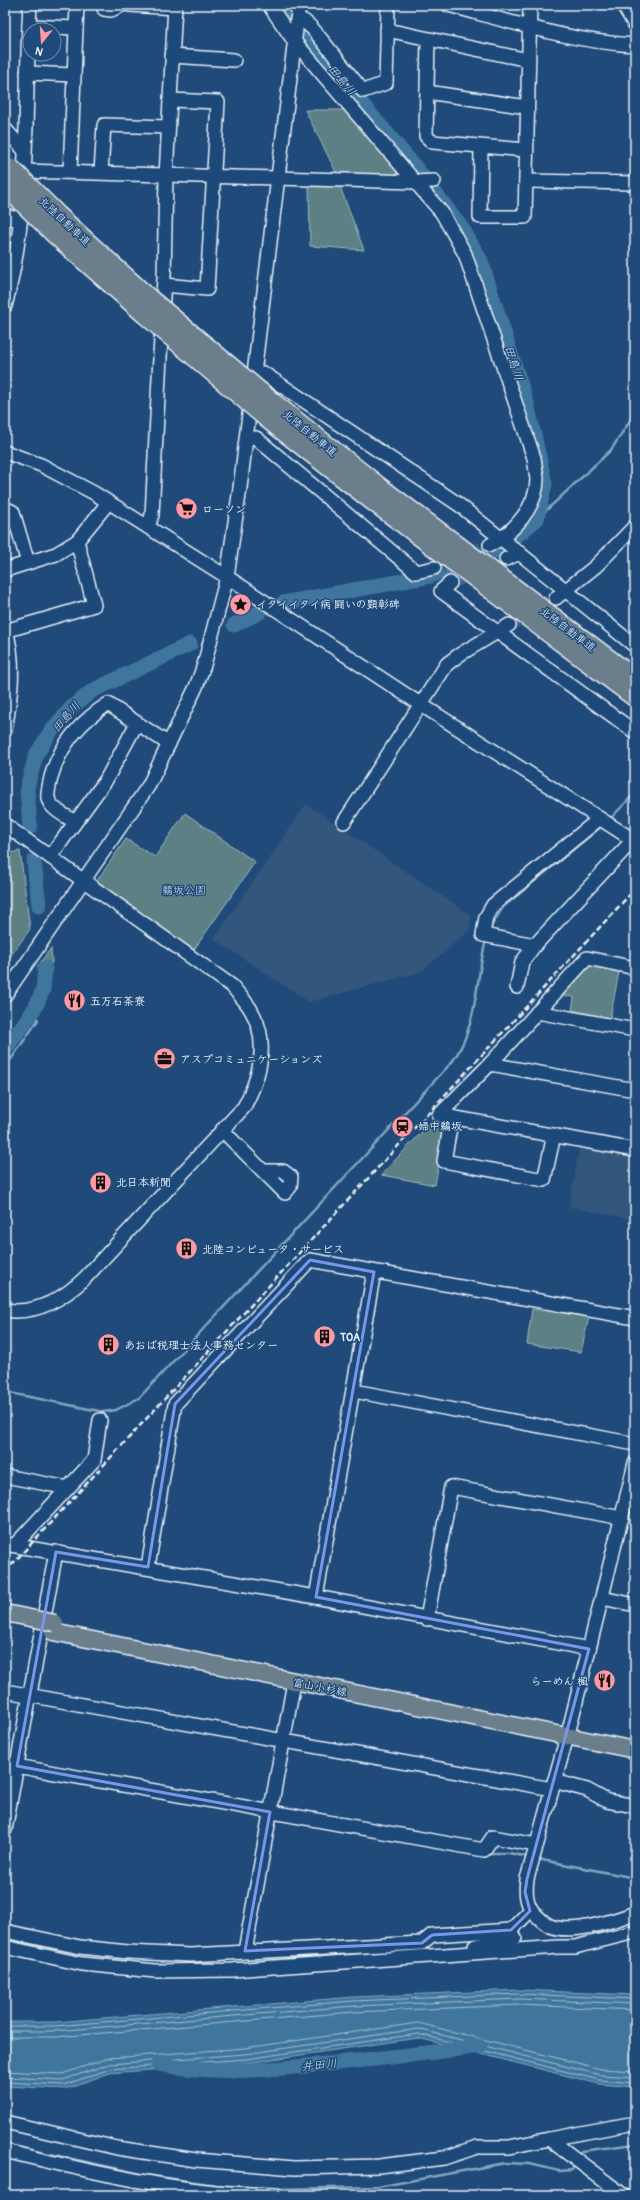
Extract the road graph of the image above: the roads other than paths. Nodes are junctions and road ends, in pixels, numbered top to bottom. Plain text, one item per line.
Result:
1 (30, 5) edge
2 (77, 5) edge
3 (122, 5) edge
4 (130, 5) edge
5 (269, 5) edge
6 (299, 5) edge
7 (388, 5) edge
8 (448, 5) edge
9 (530, 5) edge
10 (623, 5) edge
11 (175, 7) edge
12 (104, 10) dead end
13 (297, 19) junction
14 (29, 22) edge
15 (529, 26) junction
16 (635, 26) edge
17 (62, 27) edge
18 (76, 28) junction
19 (387, 30) junction
20 (428, 39) junction
21 (294, 41) junction
22 (635, 44) edge
23 (172, 56) junction
24 (234, 60) dead end
25 (528, 60) junction
26 (28, 62) edge
27 (27, 74) junction
28 (74, 75) junction
29 (427, 92) junction
30 (170, 100) junction
31 (527, 107) junction
32 (168, 127) junction
33 (5, 129) edge
34 (480, 147) junction
35 (24, 150) junction
36 (526, 150) junction
37 (70, 172) junction
38 (101, 172) junction
39 (10, 175) edge
40 (166, 176) junction
41 (214, 177) junction
42 (278, 179) junction
43 (434, 181) dead end
44 (414, 182) junction
45 (526, 182) junction
46 (635, 183) edge
47 (5, 215) edge
48 (20, 221) junction
49 (164, 285) junction
50 (5, 306) edge
51 (264, 373) dead end
52 (270, 410) junction
53 (256, 438) dead end
54 (5, 452) edge
55 (106, 501) junction
56 (5, 508) edge
57 (635, 526) edge
58 (148, 527) junction
59 (78, 541) junction
60 (496, 542) junction
61 (520, 553) junction
62 (506, 559) tunnel mouth
63 (28, 563) junction
64 (434, 568) tunnel mouth
65 (5, 570) edge
66 (227, 577) junction
67 (450, 583) dead end
68 (566, 590) junction
69 (556, 598) tunnel mouth
70 (509, 625) tunnel mouth
71 (5, 629) edge
72 (495, 632) junction
73 (635, 646) edge
74 (635, 679) edge
75 (635, 697) edge
76 (420, 704) junction
77 (137, 723) junction
78 (5, 730) edge
79 (635, 732) edge
80 (169, 744) junction
81 (599, 819) junction
82 (75, 822) junction
83 (344, 822) dead end
84 (5, 825) edge
85 (634, 840) edge
86 (50, 856) junction
87 (83, 880) junction
88 (535, 945) junction
89 (635, 968) edge
90 (517, 988) dead end
91 (5, 995) edge
92 (537, 1012) junction
93 (635, 1030) edge
94 (490, 1064) junction
95 (635, 1090) edge
96 (452, 1117) junction
97 (222, 1130) junction
98 (554, 1135) junction
99 (635, 1150) edge
100 (263, 1171) dead end
101 (374, 1272) junction
102 (5, 1310) edge
103 (635, 1318) edge
104 (354, 1391) junction
105 (100, 1420) dead end
106 (635, 1444) edge
107 (635, 1463) edge
108 (5, 1476) edge
109 (68, 1488) junction
110 (622, 1518) junction
111 (10, 1544) edge
112 (56, 1552) junction
113 (148, 1567) junction
114 (316, 1597) junction
115 (602, 1598) junction
116 (635, 1605) edge
117 (5, 1613) edge
118 (427, 1619) junction
119 (5, 1622) edge
120 (54, 1627) junction
121 (589, 1649) junction
122 (294, 1682) junction
123 (5, 1691) edge
124 (30, 1696) junction
125 (568, 1732) junction
126 (635, 1739) edge
127 (283, 1741) junction
128 (635, 1750) edge
129 (11, 1765) edge
130 (553, 1785) junction
131 (635, 1806) edge
132 (270, 1812) junction
133 (5, 1830) edge
134 (536, 1845) junction
135 (530, 1910) junction
136 (635, 1913) edge
137 (511, 1930) junction
138 (5, 1931) edge
139 (635, 1932) edge
140 (5, 1947) edge
141 (245, 1951) junction
142 (449, 1955) junction
143 (5, 2122) edge
144 (635, 2123) edge
145 (549, 2139) junction
146 (5, 2151) edge
147 (278, 2195) edge
148 (623, 2195) edge

1 - 14 street
2 - 18 street
3 - 12 street
4 - 11 street
5 - 21 street
6 - 13 street
7 - 19 street
8 - 15 street
9 - 15 street
10 - 16 street
11 - 23 street
13 - 19 street
13 - 21 street
15 - 22 street
15 - 25 street
17 - 18 street
18 - 28 street
19 - 20 street
20 - 25 street
20 - 29 street
21 - 42 street
21 - 44 street
23 - 24 street
23 - 30 street
25 - 31 street
26 - 27 street
27 - 28 street
27 - 35 street
28 - 37 street
29 - 31 street
29 - 34 street
30 - 32 street
30 - 41 street
31 - 36 street
32 - 38 street
32 - 40 street
33 - 35 street
34 - 36 street
34 - 45 street
35 - 39 street
36 - 45 street
37 - 38 street
37 - 39 street
38 - 40 street
39 - 48 street
39 - 52 highway, 北陸自動車道, bridge
40 - 41 street
40 - 49 street
41 - 42 street
41 - 49 street
42 - 44 street
42 - 66 street
43 - 44 street
44 - 60 street
45 - 46 street
47 - 48 street
48 - 50 street
49 - 58 street
51 - 60 street
52 - 74 highway, 北陸自動車道
52 - 75 highway, 北陸自動車道
53 - 64 street
54 - 55 street
55 - 58 street
55 - 59 street
56 - 63 street
57 - 68 street
58 - 66 street
59 - 63 street
59 - 71 street
60 - 61 street
61 - 62 street
61 - 68 street
63 - 65 street
66 - 76 street
66 - 80 street
67 - 72 street
68 - 69 street
68 - 73 street
70 - 72 street
71 - 78 street
72 - 76 street
72 - 79 street
76 - 81 street
76 - 83 street
77 - 80 street
77 - 82 street
77 - 82 street
80 - 87 street
81 - 85 street
81 - 88 street
82 - 86 street
84 - 86 street
85 - 88 street
86 - 87 street
87 - 91 street
87 - 97 street
88 - 90 street
89 - 92 street
92 - 93 street
92 - 94 street
94 - 95 street
94 - 96 street
96 - 98 street
96 - 98 street
97 - 100 street
97 - 102 street
98 - 99 street
101 - 103 street
101 - 104 street
101 - 113 street
104 - 106 street
104 - 114 street
105 - 109 street
107 - 110 street
108 - 109 street
109 - 111 street
110 - 115 street
110 - 118 street
111 - 112 street
112 - 113 street
112 - 124 street
113 - 114 street
114 - 118 street
115 - 116 street
115 - 121 street
117 - 120 main road, 富山小杉線, bridge
118 - 121 street
119 - 120 main road, 富山小杉線
120 - 122 main road, 富山小杉線
120 - 125 main road, 富山小杉線
121 - 125 street
122 - 125 main road, 富山小杉線
122 - 127 street
123 - 124 street
124 - 127 street
124 - 129 street
125 - 126 main road, 富山小杉線
125 - 128 main road, 富山小杉線
125 - 130 street
127 - 130 street
127 - 132 street
129 - 132 street
129 - 133 street
130 - 131 street
130 - 134 street
132 - 134 street
132 - 141 street
134 - 135 street
135 - 136 street
135 - 137 street
137 - 141 street
137 - 142 street
138 - 141 street
139 - 142 street
140 - 142 street
143 - 145 street
144 - 145 street
145 - 148 street
146 - 147 street

